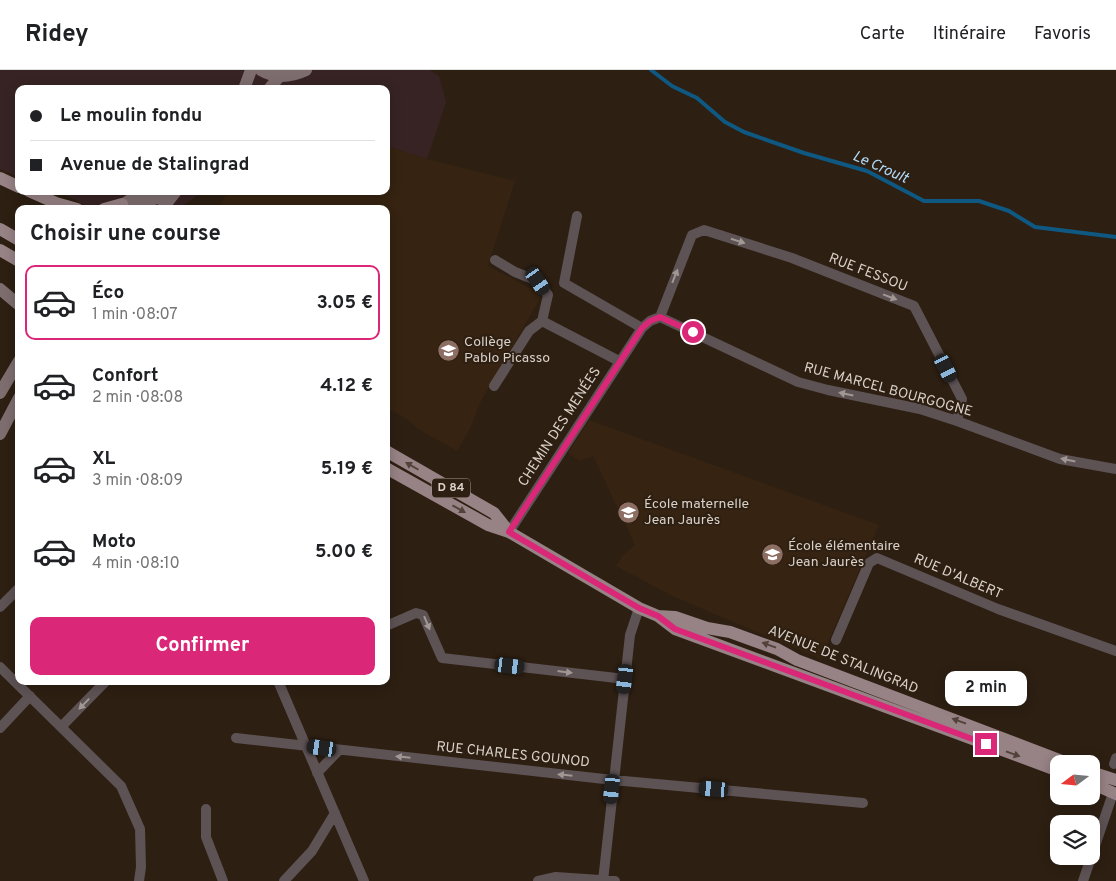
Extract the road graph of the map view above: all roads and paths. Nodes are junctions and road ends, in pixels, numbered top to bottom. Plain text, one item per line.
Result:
1 (251, 70) edge
2 (261, 70) edge
3 (306, 70) edge
4 (279, 77) junction
5 (245, 85) edge
6 (272, 85) edge
7 (0, 178) edge
8 (15, 184) edge
9 (38, 195) edge
10 (137, 195) edge
11 (165, 195) edge
12 (173, 195) edge
13 (63, 205) edge
14 (121, 205) edge
15 (143, 205) edge
16 (165, 205) edge
17 (577, 216) dead end
18 (0, 229) edge
19 (15, 238) edge
20 (0, 250) edge
21 (15, 259) edge
22 (495, 260) dead end
23 (0, 289) edge
24 (15, 302) edge
25 (660, 317) junction
26 (542, 322) junction
27 (642, 328) junction
28 (619, 361) junction
29 (15, 368) edge
30 (494, 386) dead end
31 (0, 393) edge
32 (15, 406) edge
33 (957, 420) junction
34 (0, 434) edge
35 (390, 453) edge
36 (1116, 469) edge
37 (390, 470) edge
38 (509, 532) junction
39 (15, 592) edge
40 (0, 607) edge
41 (639, 608) junction
42 (658, 616) junction
43 (390, 624) edge
44 (836, 640) dead end
45 (1116, 652) edge
46 (0, 667) edge
47 (625, 679) junction
48 (15, 682) edge
49 (19, 685) edge
50 (102, 685) edge
51 (280, 685) edge
52 (30, 696) junction
53 (61, 727) junction
54 (0, 728) edge
55 (236, 738) dead end
56 (305, 745) junction
57 (339, 750) junction
58 (1050, 756) edge
59 (1050, 768) edge
60 (317, 773) junction
61 (1100, 778) edge
62 (614, 780) junction
63 (1100, 785) edge
64 (1115, 789) edge
65 (863, 803) dead end
66 (206, 809) dead end
67 (335, 813) junction
68 (603, 880) edge
69 (139, 881) edge
70 (223, 881) edge
71 (284, 881) edge
72 (364, 881) edge
73 (538, 881) edge
74 (615, 881) edge
75 (1083, 881) edge

1 - 5 main road
2 - 4 main road
3 - 4 main road
4 - 6 main road
7 - 8 main road
9 - 13 main road
10 - 14 main road
11 - 15 main road
12 - 16 main road
17 - 27 street
18 - 19 main road
20 - 21 main road
22 - 26 street
23 - 24 main road
25 - 27 street, CHEMIN DES MENÉES
33 -> 25 street, RUE MARCEL BOURGOGNE
25 -> 33 street, RUE FESSOU
26 - 28 street
26 - 30 street
27 - 28 street, CHEMIN DES MENÉES
28 - 38 street, CHEMIN DES MENÉES
29 - 31 main road
32 - 34 main road
36 -> 33 street, RUE MARCEL BOURGOGNE
38 -> 35 main road, AVENUE DE STALINGRAD / D 84
37 -> 38 main road, AVENUE DE STALINGRAD / D 84
38 - 41 main road, AVENUE DE STALINGRAD / D 84
39 - 40 street
41 - 42 main road, AVENUE DE STALINGRAD / D 84
41 - 47 street
58 -> 42 main road, AVENUE DE STALINGRAD / D 84
42 -> 59 main road, AVENUE DE STALINGRAD / D 84
43 -> 47 street
44 - 45 street, RUE D'ALBERT
46 - 48 street
47 - 62 street
49 - 52 street
50 -> 53 street
51 - 56 street
52 - 53 street
52 - 54 street
53 - 69 street
55 - 56 street, RUE CHARLES GOUNOD
56 - 57 street, RUE CHARLES GOUNOD
56 - 60 street
57 - 60 street
62 -> 57 street, RUE CHARLES GOUNOD
60 - 67 street
61 - 64 main road
62 - 65 street, RUE CHARLES GOUNOD
62 - 68 street
63 - 64 main road
64 - 75 street
66 - 70 street
67 - 71 street
67 - 72 street
68 - 73 street
68 - 74 street

